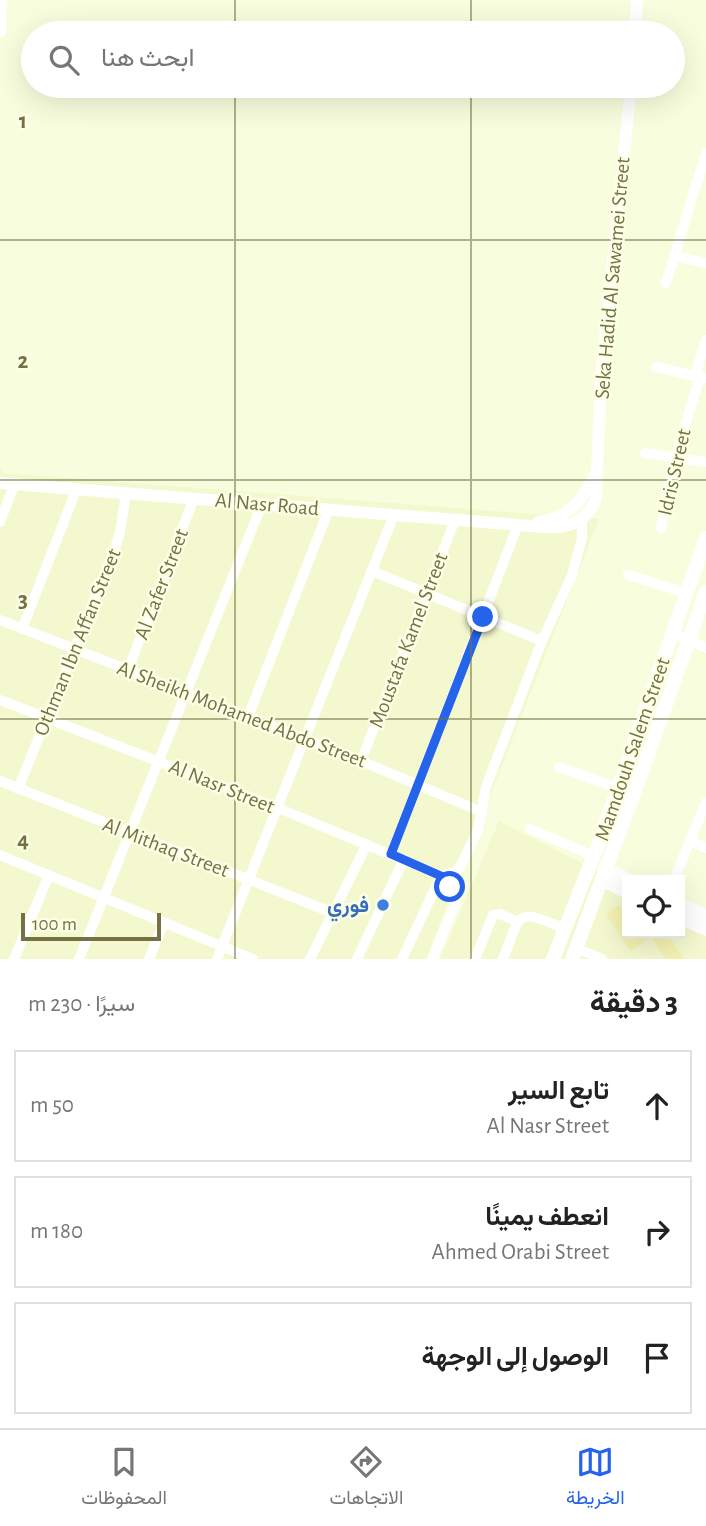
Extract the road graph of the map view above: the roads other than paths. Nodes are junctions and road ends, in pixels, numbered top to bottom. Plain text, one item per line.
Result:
1 (1, 0) edge
2 (637, 0) edge
3 (636, 21) edge
4 (0, 31) edge
5 (630, 98) edge
6 (706, 153) edge
7 (674, 256) junction
8 (706, 263) edge
9 (666, 283) dead end
10 (706, 340) edge
11 (656, 367) dead end
12 (701, 377) edge
13 (645, 453) dead end
14 (675, 458) junction
15 (706, 462) edge
16 (598, 471) junction
17 (0, 477) edge
18 (0, 483) edge
19 (15, 483) junction
20 (77, 488) junction
21 (126, 493) junction
22 (194, 498) junction
23 (262, 504) junction
24 (329, 509) junction
25 (394, 515) junction
26 (582, 519) junction
27 (455, 520) junction
28 (0, 522) edge
29 (519, 525) junction
30 (661, 528) dead end
31 (706, 538) edge
32 (372, 571) junction
33 (628, 575) dead end
34 (706, 592) edge
35 (687, 593) junction
36 (427, 594) junction
37 (483, 617) junction
38 (0, 620) edge
39 (22, 629) junction
40 (673, 633) junction
41 (689, 640) junction
42 (542, 641) junction
43 (706, 648) edge
44 (74, 649) junction
45 (128, 670) junction
46 (187, 693) junction
47 (0, 701) edge
48 (248, 717) junction
49 (47, 718) junction
50 (305, 739) junction
51 (159, 761) junction
52 (361, 761) junction
53 (559, 767) dead end
54 (624, 771) junction
55 (640, 778) junction
56 (0, 781) edge
57 (418, 785) junction
58 (618, 788) junction
59 (18, 789) junction
60 (706, 802) edge
61 (278, 808) junction
62 (482, 812) junction
63 (530, 829) dead end
64 (130, 833) junction
65 (690, 841) junction
66 (367, 844) junction
67 (706, 848) edge
68 (391, 854) junction
69 (0, 855) edge
70 (594, 856) junction
71 (404, 859) junction
72 (48, 875) junction
73 (604, 875) junction
74 (676, 875) edge
75 (441, 876) junction
76 (622, 879) edge
77 (249, 880) junction
78 (622, 888) edge
79 (104, 898) junction
80 (685, 907) edge
81 (333, 913) junction
82 (706, 917) edge
83 (685, 919) edge
84 (164, 922) junction
85 (518, 922) junction
86 (565, 929) junction
87 (706, 929) edge
88 (222, 947) junction
89 (574, 954) edge
90 (15, 959) edge
91 (79, 959) edge
92 (149, 959) edge
93 (217, 959) edge
94 (253, 959) edge
95 (310, 959) edge
96 (356, 959) edge
97 (402, 959) edge
98 (432, 959) edge
99 (475, 959) edge
100 (503, 959) edge
101 (553, 959) edge
102 (602, 959) edge

1 - 4 street
2 - 3 street
5 - 16 street, Seka Hadid Al Sawamei Street
6 - 7 street
7 - 8 street
7 - 9 street
10 - 12 street, Idris Street
11 - 12 street
12 - 14 street, Idris Street
13 - 14 street
14 - 15 street
14 - 30 street, Idris Street
16 - 26 street, Seka Hadid Al Sawamei Street
16 - 29 street, Seka Hadid Al Sawamei Street
17 - 19 street, Al Nasr Road
18 - 19 street, Al Nasr Road
19 - 20 street, Al Nasr Road
19 - 28 street
20 - 21 street, Al Nasr Road
20 - 39 street
21 - 22 street, Al Nasr Road
21 - 44 street, Othman Ibn Affan Street
22 - 23 street, Al Nasr Road
22 - 45 street, Al Zafer Street
23 - 24 street, Al Nasr Road
23 - 46 street
24 - 25 street, Al Nasr Road
24 - 48 street
25 - 27 street, Al Nasr Road
25 - 32 street
26 - 29 street
26 - 42 street
27 - 29 street, Al Nasr Road
27 - 36 street, Moustafa Kamel Street
29 - 37 street
31 - 35 main road, Mamdouh Salem Street
32 - 36 street
32 - 50 street
33 - 35 street
34 - 41 main road, Mamdouh Salem Street
35 - 40 main road, Mamdouh Salem Street
36 - 37 street
36 - 52 street, Moustafa Kamel Street
37 - 42 street
37 - 57 street
38 - 39 street, Al Sheikh Mohamed Abdo Street
39 - 44 street, Al Sheikh Mohamed Abdo Street
40 - 41 street
40 - 54 main road, Mamdouh Salem Street
41 - 43 street
41 - 55 main road, Mamdouh Salem Street
42 - 62 street
44 - 45 street, Al Sheikh Mohamed Abdo Street
44 - 49 street, Othman Ibn Affan Street
45 - 46 street, Al Sheikh Mohamed Abdo Street
46 - 48 street, Al Sheikh Mohamed Abdo Street
46 - 51 street
47 - 49 street, Al Nasr Street
48 - 50 street, Al Sheikh Mohamed Abdo Street
49 - 51 street, Al Nasr Street
49 - 59 street, Othman Ibn Affan Street
50 - 52 street, Al Sheikh Mohamed Abdo Street
50 - 61 street
51 - 61 street, Al Nasr Street
51 - 64 street
52 - 57 street, Al Sheikh Mohamed Abdo Street
53 - 58 street
54 - 55 main road
54 - 58 main road, Mamdouh Salem Street
55 - 73 main road, Mamdouh Salem Street
56 - 59 street, Al Mithaq Street
57 - 62 street, Al Sheikh Mohamed Abdo Street
57 - 68 street
58 - 70 main road, Mamdouh Salem Street
59 - 64 street, Al Mithaq Street
60 - 65 street
61 - 66 street, Al Nasr Street
61 - 77 street
62 - 75 street
63 - 70 street
64 - 77 street, Al Mithaq Street
64 - 79 street
65 - 67 street
65 - 74 street
66 - 68 street, Al Nasr Street
66 - 81 street
68 - 71 street, Al Nasr Street
69 - 72 street
70 - 86 main road, Mamdouh Salem Street
71 - 75 street, Al Nasr Street
71 - 96 street
72 - 79 street
72 - 90 street
73 - 76 main road
73 - 78 main road
73 - 89 main road, Mamdouh Salem Street
75 - 97 street
75 - 98 street
77 - 81 street, Al Mithaq Street
77 - 88 street
79 - 84 street
79 - 91 street
80 - 82 main road
81 - 95 street
83 - 87 main road
84 - 88 street
84 - 92 street
85 - 86 street
85 - 99 street
85 - 100 street
86 - 101 main road, Mamdouh Salem Street
88 - 93 street
88 - 94 street
89 - 102 street

